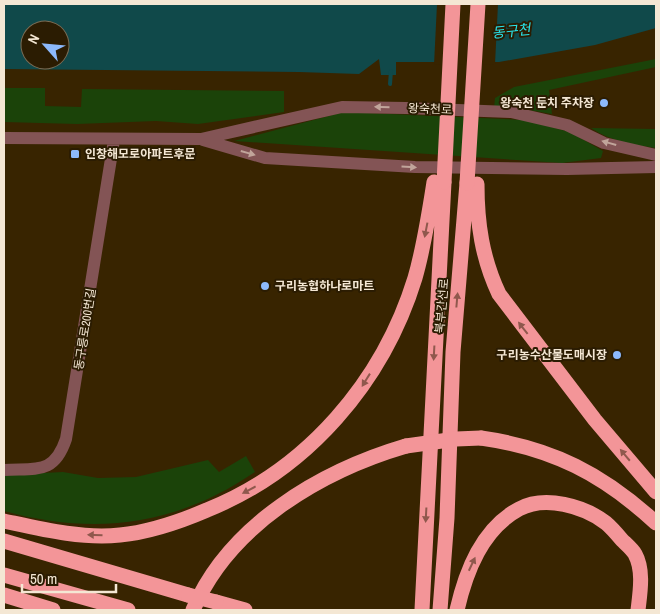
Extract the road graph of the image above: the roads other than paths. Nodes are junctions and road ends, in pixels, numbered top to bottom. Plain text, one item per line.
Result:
1 (454, 4) edge
2 (478, 4) edge
3 (4, 138) edge
4 (201, 139) junction
5 (114, 140) junction
6 (656, 155) edge
7 (656, 167) edge
8 (439, 182) junction
9 (472, 183) junction
10 (4, 470) edge
11 (656, 492) edge
12 (447, 518) junction
13 (4, 521) edge
14 (656, 522) edge
15 (4, 541) edge
16 (4, 575) edge
17 (4, 595) edge
18 (422, 607) edge
19 (52, 610) edge
20 (128, 610) edge
21 (192, 610) edge
22 (245, 610) edge
23 (440, 610) edge
24 (452, 610) edge
25 (457, 610) edge
26 (638, 610) edge

1 - 8 highway, bridge
2 - 9 highway, 북부간선로, bridge
3 - 5 street, 왕숙천로
4 - 5 street, 왕숙천로
6 -> 4 street, 왕숙천로
4 -> 7 street, 왕숙천로
5 - 10 street, 동구릉로200번길
8 -> 13 highway
8 -> 18 highway, 북부간선로
11 -> 9 highway
12 -> 9 highway, 북부간선로
12 - 23 highway, 북부간선로
12 - 24 highway
14 - 21 highway, bridge
15 - 22 highway, bridge
16 - 20 highway
17 - 19 highway
25 -> 26 highway

